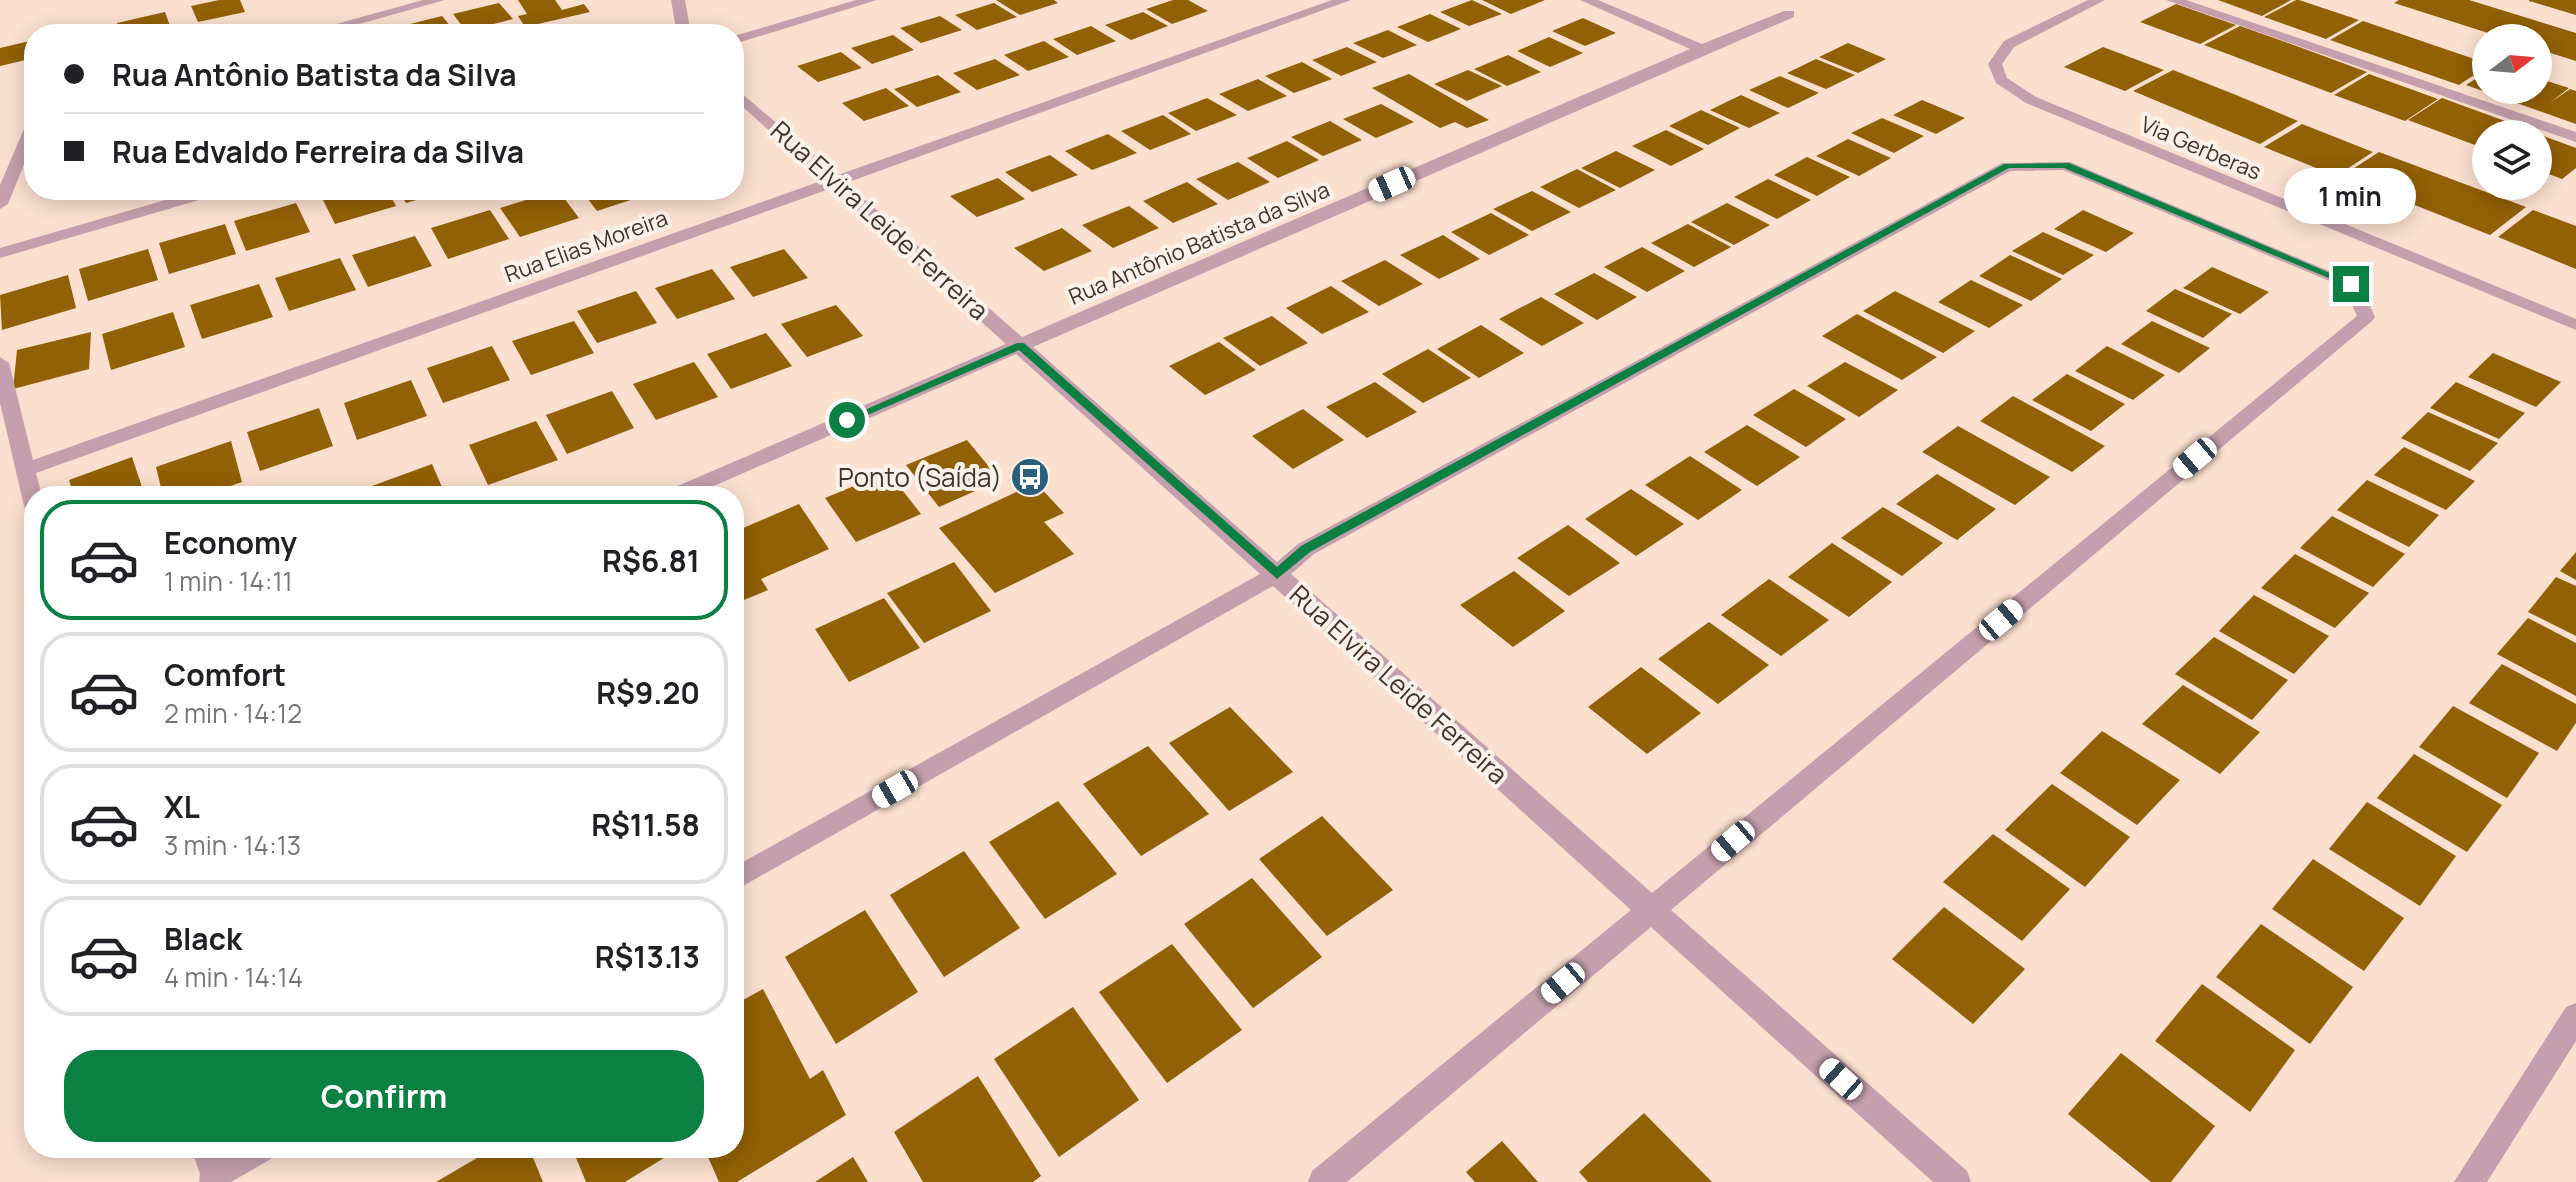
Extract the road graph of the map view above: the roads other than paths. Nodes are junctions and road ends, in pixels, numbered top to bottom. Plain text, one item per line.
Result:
1 (438, 0) edge
2 (678, 0) edge
3 (870, 0) edge
4 (1344, 0) edge
5 (1587, 0) edge
6 (2098, 0) edge
7 (2173, 0) edge
8 (1789, 14) dead end
9 (346, 24) edge
10 (682, 24) edge
11 (744, 37) edge
12 (1702, 49) junction
13 (744, 100) edge
14 (2576, 137) edge
15 (24, 146) edge
16 (835, 181) junction
17 (183, 200) edge
18 (0, 204) edge
19 (0, 253) edge
20 (2576, 325) edge
21 (1021, 346) junction
22 (0, 363) edge
23 (24, 470) junction
24 (28, 486) edge
25 (696, 486) edge
26 (1277, 574) junction
27 (744, 874) edge
28 (1651, 910) junction
29 (2576, 1016) edge
30 (236, 1158) edge
31 (212, 1168) edge
32 (1323, 1182) edge
33 (1956, 1182) edge
34 (2469, 1182) edge

1 - 9 street
2 - 10 street
3 - 11 street
4 - 16 street, Rua Elias Moreira
5 - 12 street
6 - 20 street, Via Gerberas
7 - 14 street
8 - 12 street, Rua Antônio Batista da Silva
12 - 21 street, Rua Antônio Batista da Silva
13 - 16 street, Rua Elvira Leide Ferreira
15 - 18 street
16 - 21 street, Rua Elvira Leide Ferreira
16 - 23 street, Rua Elias Moreira
17 - 19 street
21 - 25 street, Rua Antônio Batista da Silva
21 - 26 street, Rua Elvira Leide Ferreira
22 - 23 street
23 - 24 street
26 - 27 street
26 - 28 street, Rua Elvira Leide Ferreira
26 - 28 street
28 - 32 street
28 - 33 street, Rua Elvira Leide Ferreira
29 - 34 street
30 - 31 street

